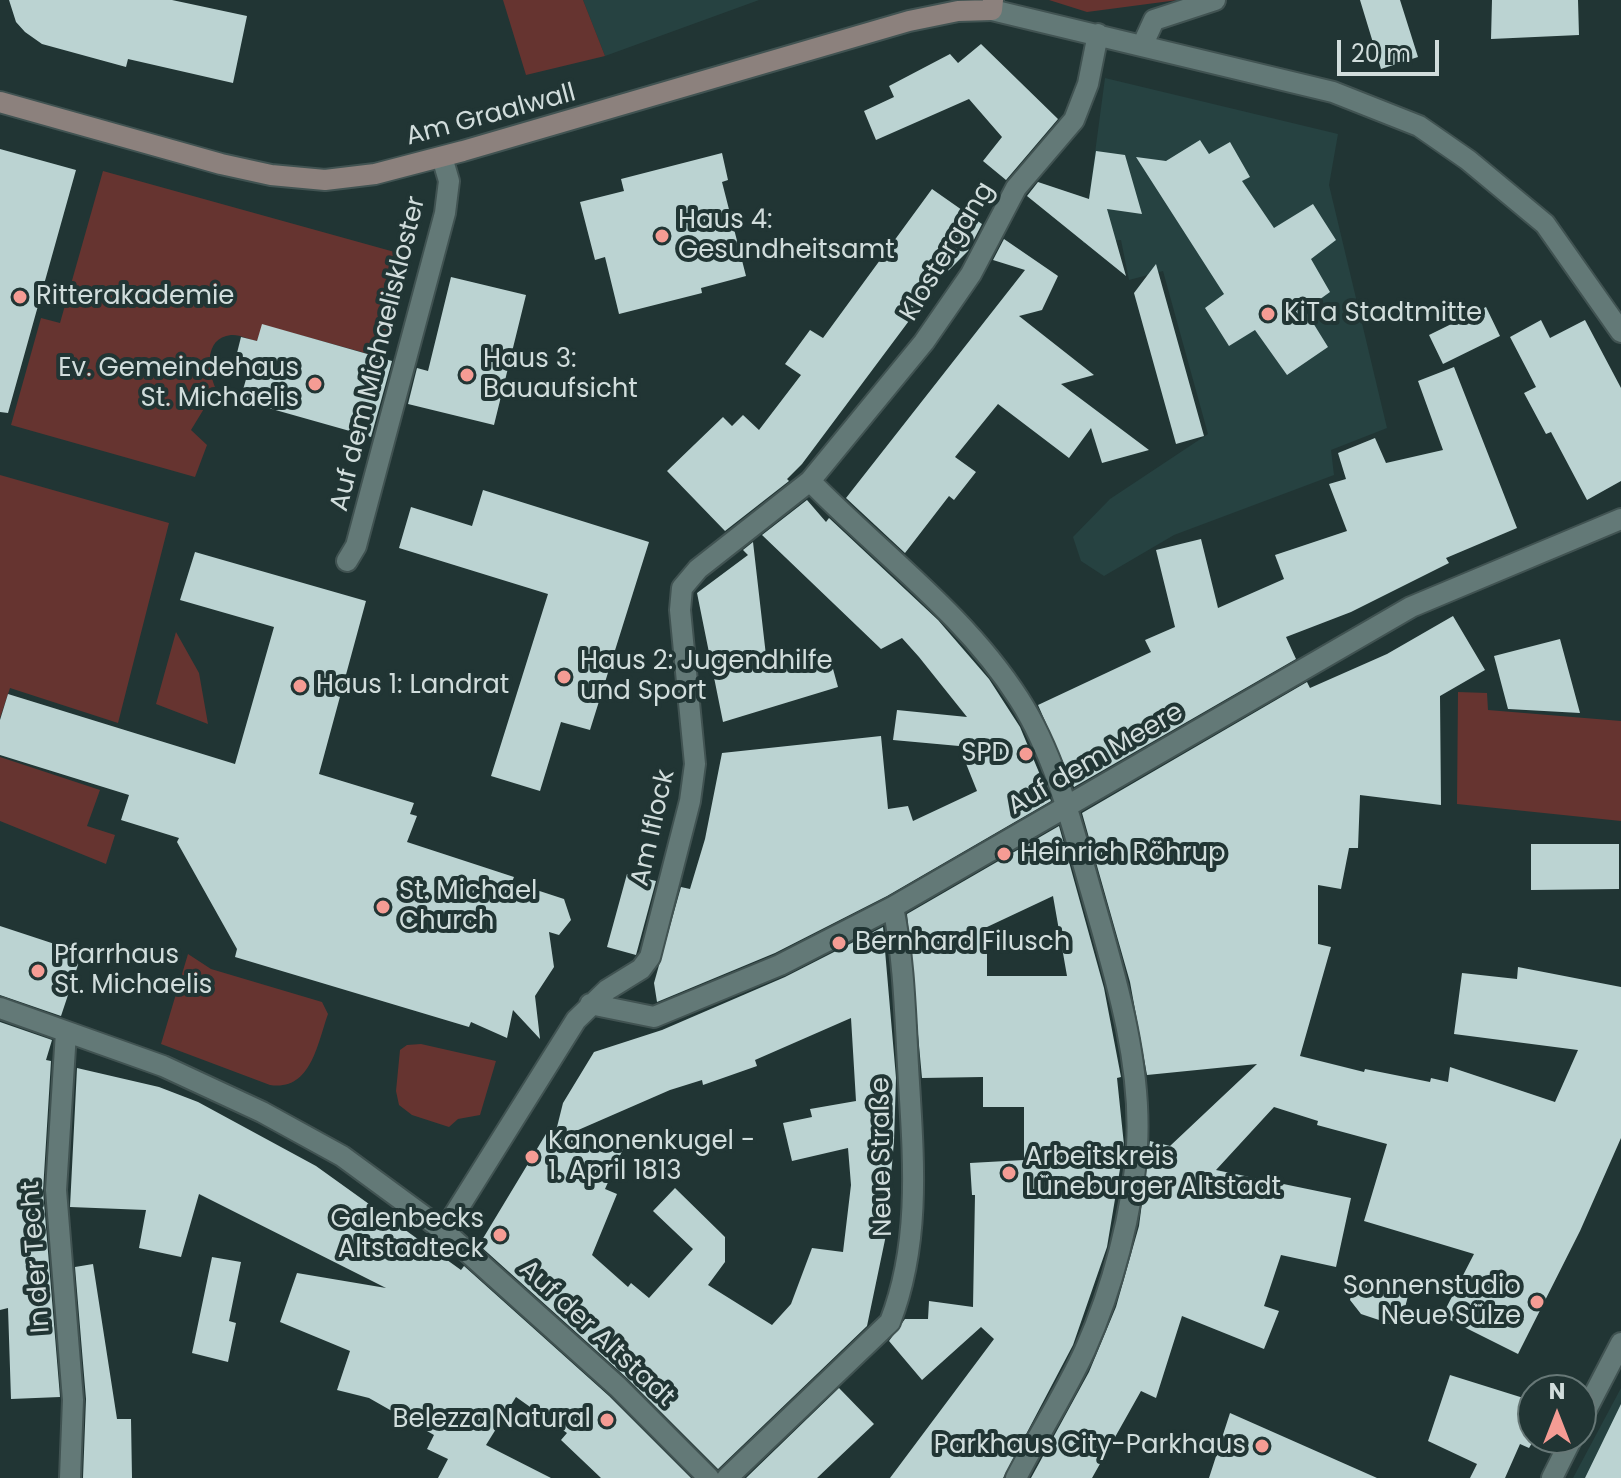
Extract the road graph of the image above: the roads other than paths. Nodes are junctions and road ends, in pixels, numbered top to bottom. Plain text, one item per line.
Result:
1 (1215, 0) edge
2 (993, 5) edge
3 (1098, 34) junction
4 (1143, 44) junction
5 (0, 102) edge
6 (442, 157) junction
7 (1621, 332) edge
8 (810, 481) junction
9 (1621, 519) edge
10 (347, 561) dead end
11 (1066, 807) junction
12 (893, 907) junction
13 (590, 1004) junction
14 (0, 1008) edge
15 (66, 1032) junction
16 (444, 1231) junction
17 (1621, 1343) edge
18 (1597, 1389) edge
19 (1564, 1454) edge
20 (70, 1478) edge
21 (709, 1478) edge
22 (727, 1478) edge
23 (1016, 1478) edge
24 (1552, 1478) edge

1 - 4 street
2 - 3 street
2 - 6 main road, Am Graalwall
3 - 4 street
3 - 8 street, Klostergang
4 - 7 street
5 - 6 main road, Am Graalwall
6 - 10 street, Auf dem Michaeliskloster
8 - 11 street
8 - 13 street, Am Iflock
9 - 11 street, Auf dem Meere
11 - 12 street, Auf dem Meere
11 - 23 street
12 - 13 street, Auf dem Meere
12 - 22 street, Neue Straße
13 - 16 street, Am Iflock
14 - 15 street, Auf der Altstadt
15 - 16 street, Auf der Altstadt
15 - 20 street, In der Techt
16 - 21 street, Auf der Altstadt
17 - 18 street
19 - 24 street

